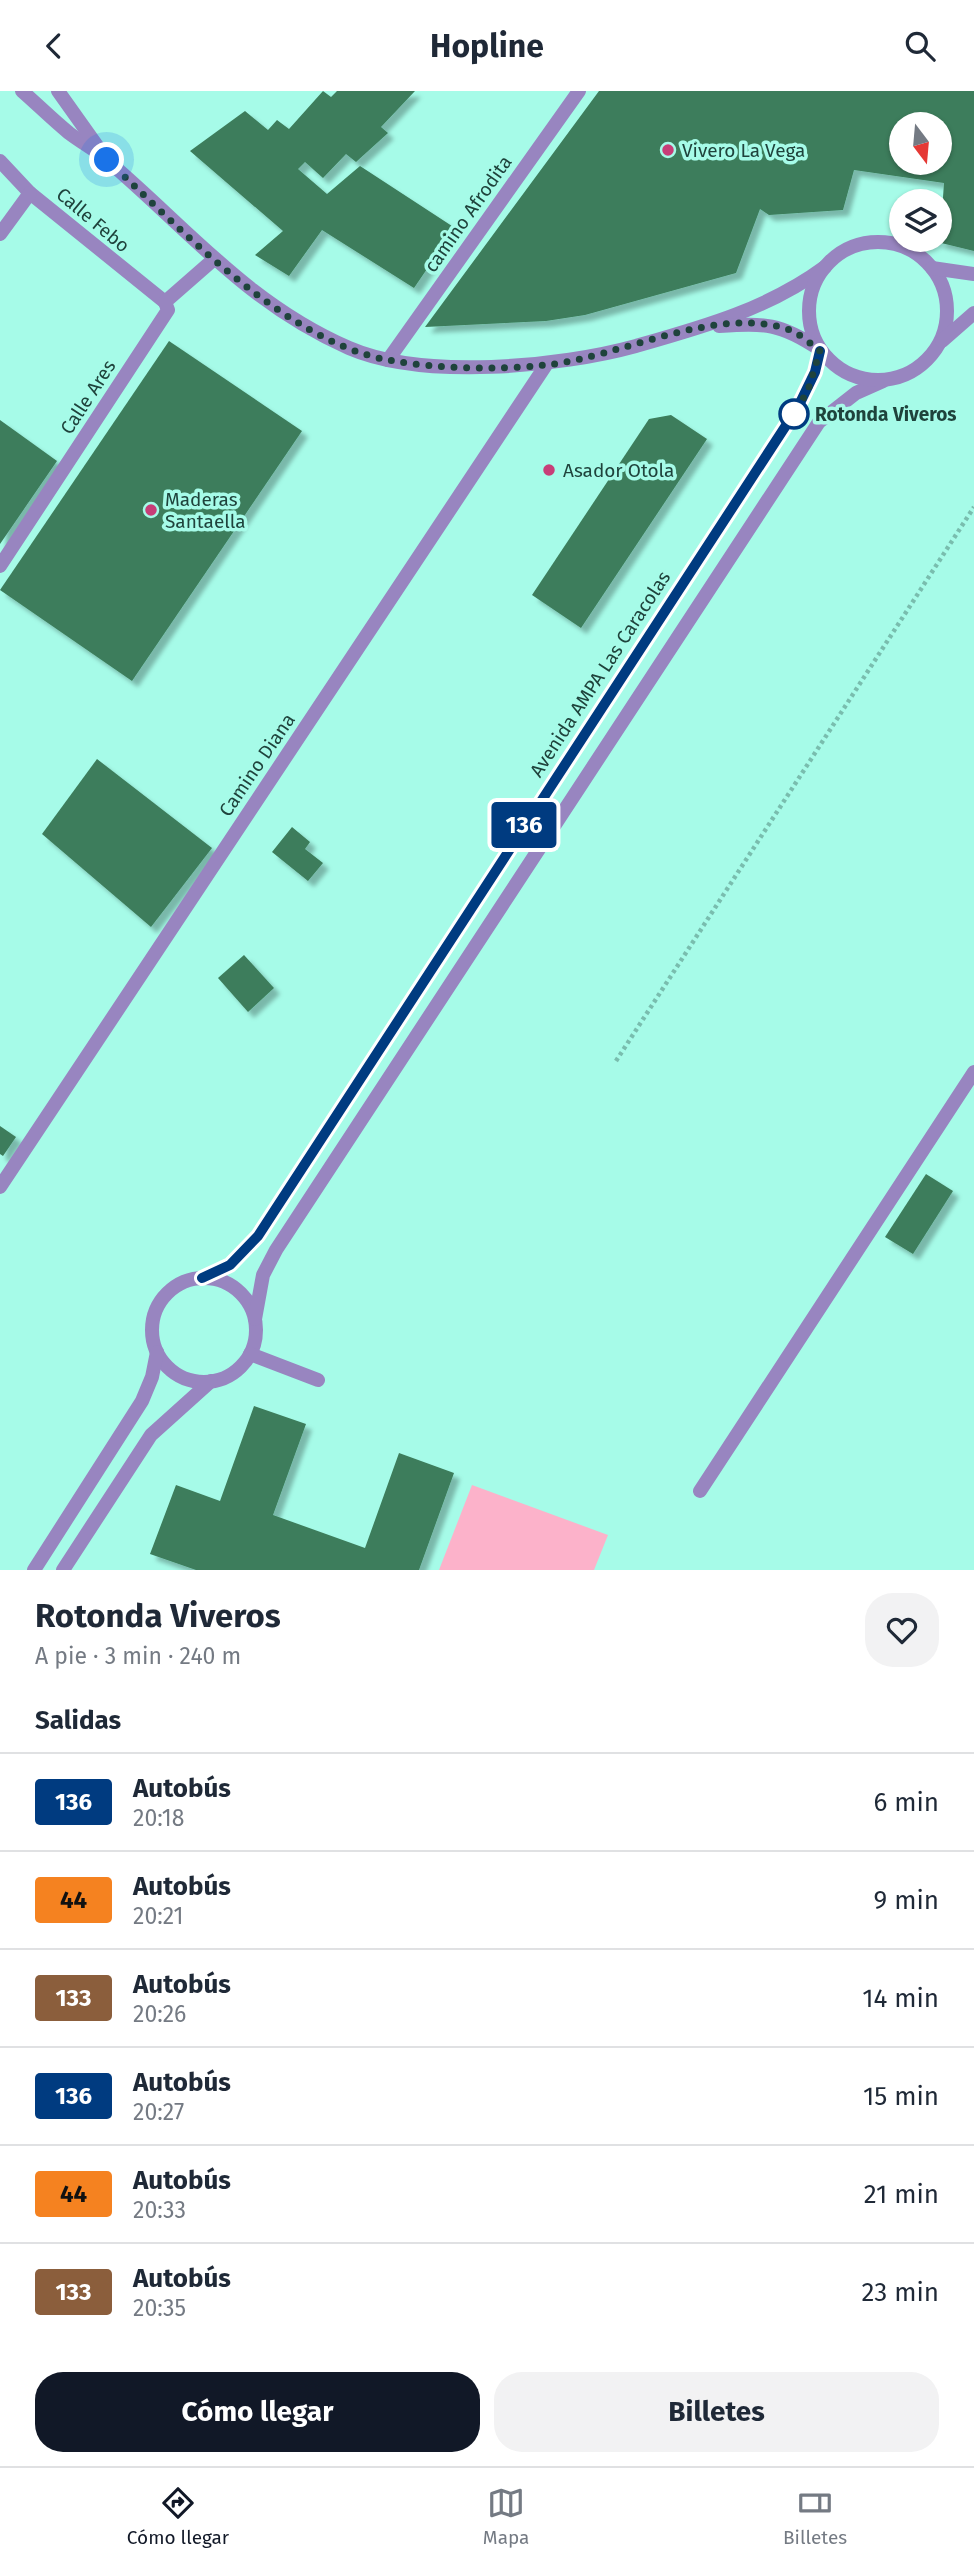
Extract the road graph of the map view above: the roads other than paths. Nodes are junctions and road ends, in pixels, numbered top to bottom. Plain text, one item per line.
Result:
1 (22, 91) edge
2 (58, 91) edge
3 (579, 91) edge
4 (107, 160) junction
5 (0, 161) edge
6 (30, 193) junction
7 (0, 234) edge
8 (214, 260) junction
9 (825, 267) junction
10 (932, 268) junction
11 (974, 274) edge
12 (165, 302) junction
13 (974, 313) edge
14 (704, 327) junction
15 (941, 342) junction
16 (820, 351) junction
17 (388, 360) junction
18 (546, 365) junction
19 (883, 381) junction
20 (0, 566) edge
21 (974, 1072) edge
22 (0, 1187) edge
23 (202, 1278) junction
24 (255, 1318) junction
25 (157, 1352) junction
26 (250, 1354) junction
27 (318, 1380) dead end
28 (211, 1381) junction
29 (700, 1491) dead end
30 (34, 1570) edge
31 (63, 1570) edge

1 - 4 street
2 - 4 street
3 - 17 street, camino Afrodita
4 - 8 street
5 - 6 street, Calle Febo
6 - 7 street
6 - 12 street, Calle Febo
8 - 12 street, Calle Ares
8 - 17 street
9 - 10 street
9 - 14 street
9 - 16 street
10 - 11 street
10 - 15 street
12 - 20 street, Calle Ares
13 - 15 street
14 - 16 street
14 - 18 street
15 - 19 street
16 - 19 street
16 - 23 street, Avenida AMPA Las Caracolas
17 - 18 street
18 - 22 street, Camino Diana
19 - 24 street
21 - 29 street
23 - 24 street
23 - 25 street
24 - 26 street
25 - 28 street
25 - 30 street
26 - 27 street
26 - 28 street
28 - 31 street

